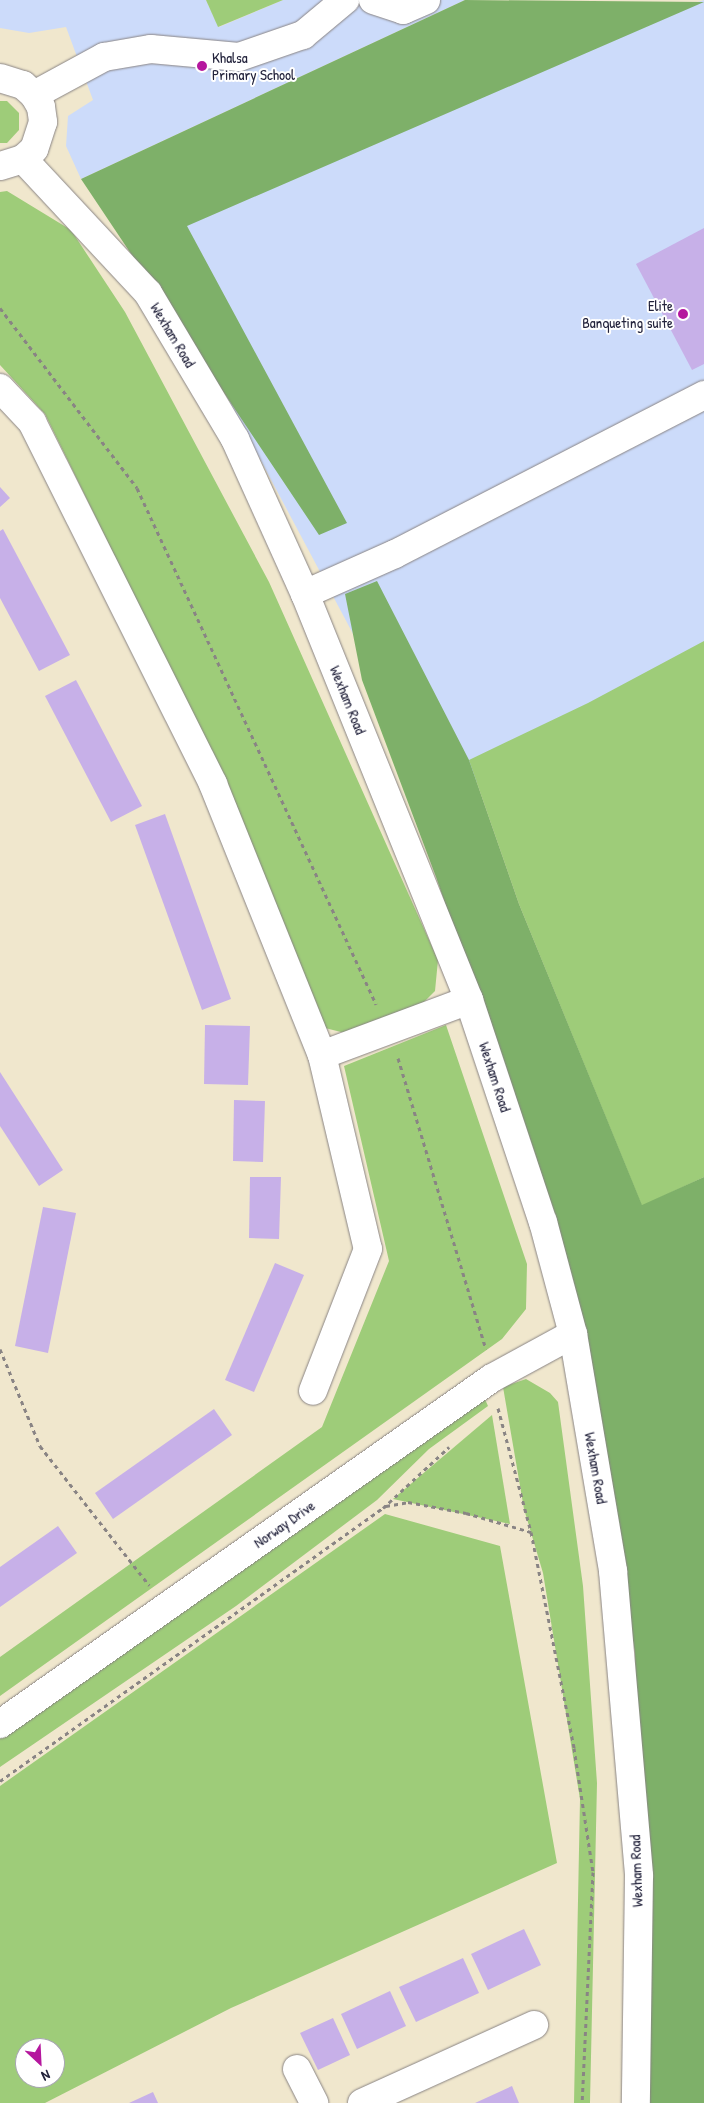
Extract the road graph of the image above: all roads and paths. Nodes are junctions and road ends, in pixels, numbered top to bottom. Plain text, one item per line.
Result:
1 (345, 0) edge
2 (373, 0) edge
3 (426, 0) edge
4 (0, 78) edge
5 (34, 94) junction
6 (11, 163) edge
7 (0, 308) edge
8 (0, 388) edge
9 (704, 395) edge
10 (305, 594) junction
11 (469, 1000) junction
12 (380, 1013) dead end
13 (322, 1055) junction
14 (397, 1055) dead end
15 (573, 1334) junction
16 (0, 1348) edge
17 (486, 1350) dead end
18 (313, 1391) dead end
19 (490, 1414) dead end
20 (451, 1445) dead end
21 (383, 1508) junction
22 (532, 1532) junction
23 (167, 1607) junction
24 (0, 1724) edge
25 (0, 1780) edge
26 (534, 2025) dead end
27 (297, 2069) dead end
28 (314, 2103) edge
29 (362, 2103) edge
30 (582, 2103) edge
31 (636, 2103) edge

1 - 5 street
2 - 3 street
4 - 5 street
5 - 6 street
6 - 10 street, Wexham Road
7 - 12 path
8 - 13 street
9 - 10 street
10 - 11 street, Wexham Road
11 - 13 street
11 - 15 street, Wexham Road
13 - 18 street
14 - 17 path
15 - 23 street, Norway Drive
15 - 31 street, Wexham Road
16 - 23 path
19 - 22 path
20 - 21 path
21 - 22 path
21 - 25 path
22 - 30 path
23 - 24 street, Norway Drive
26 - 29 street
27 - 28 street

